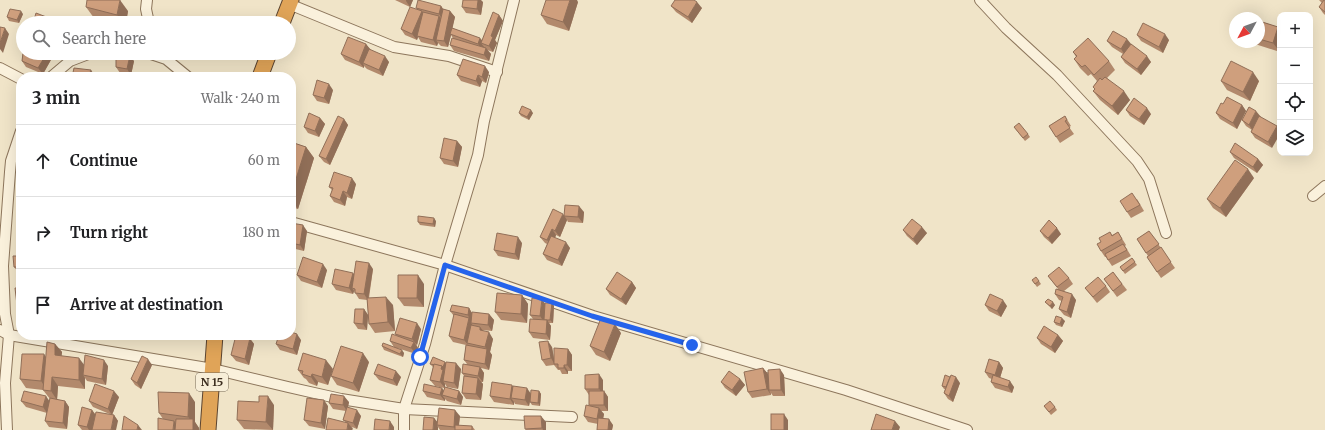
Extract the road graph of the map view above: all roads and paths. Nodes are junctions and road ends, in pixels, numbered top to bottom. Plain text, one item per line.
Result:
1 (147, 0) edge
2 (514, 0) edge
3 (980, 0) edge
4 (290, 2) edge
5 (148, 16) edge
6 (285, 16) edge
7 (73, 60) edge
8 (169, 60) edge
9 (266, 60) edge
10 (0, 68) edge
11 (57, 72) edge
12 (182, 72) edge
13 (262, 72) edge
14 (496, 72) junction
15 (16, 76) edge
16 (16, 148) edge
17 (1325, 186) edge
18 (1313, 196) dead end
19 (296, 223) edge
20 (1166, 233) dead end
21 (445, 265) junction
22 (4, 332) edge
23 (16, 334) edge
24 (49, 340) edge
25 (215, 340) edge
26 (213, 369) junction
27 (404, 409) junction
28 (572, 417) dead end
29 (7, 430) edge
30 (208, 430) edge
31 (404, 430) edge
32 (967, 430) edge

1 - 5 street
2 - 14 street
3 - 20 street
4 - 6 highway
4 - 14 street
7 - 11 street
8 - 12 street
9 - 13 highway
10 - 15 street
14 - 21 street
16 - 22 street
17 - 18 street
19 - 21 street
21 - 27 street
21 - 32 street
22 - 23 street
22 - 29 street
24 - 26 street
25 - 26 highway, N 15
26 - 27 street
26 - 30 highway, N 15
27 - 28 street
27 - 31 street

